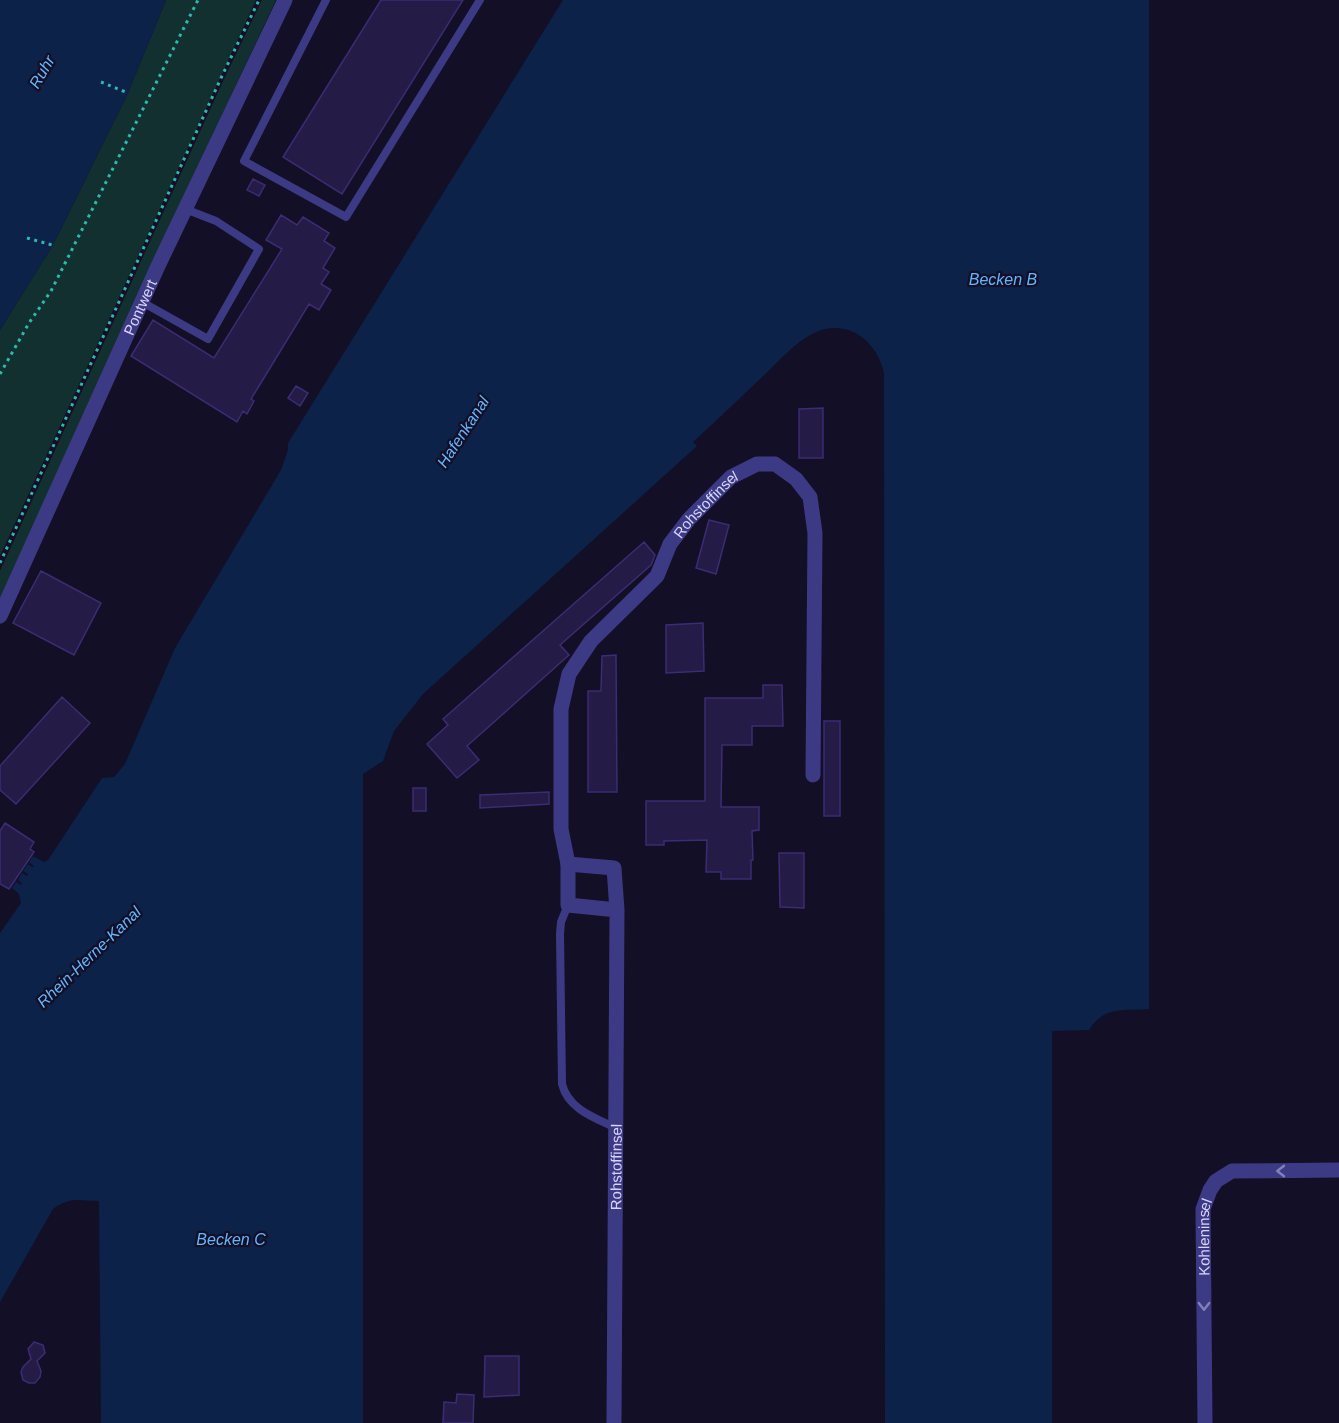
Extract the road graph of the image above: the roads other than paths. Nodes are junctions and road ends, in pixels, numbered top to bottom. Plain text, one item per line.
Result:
1 (285, 0) edge
2 (326, 0) edge
3 (480, 0) edge
4 (185, 209) junction
5 (142, 302) junction
6 (0, 616) edge
7 (813, 775) dead end
8 (568, 864) junction
9 (568, 904) junction
10 (617, 910) junction
11 (616, 1128) junction
12 (1339, 1170) edge
13 (614, 1423) edge
14 (1204, 1423) edge

1 - 4 street, Pontwert
2 - 3 lane
4 - 5 street, Pontwert
4 - 5 lane
5 - 6 street, Pontwert
7 - 8 street, Rohstoffinsel
8 - 9 street, Rohstoffinsel
8 - 10 street, Rohstoffinsel
9 - 10 street
9 - 11 lane
10 - 11 street, Rohstoffinsel
11 - 13 street, Rohstoffinsel
12 -> 14 street, Kohleninsel

